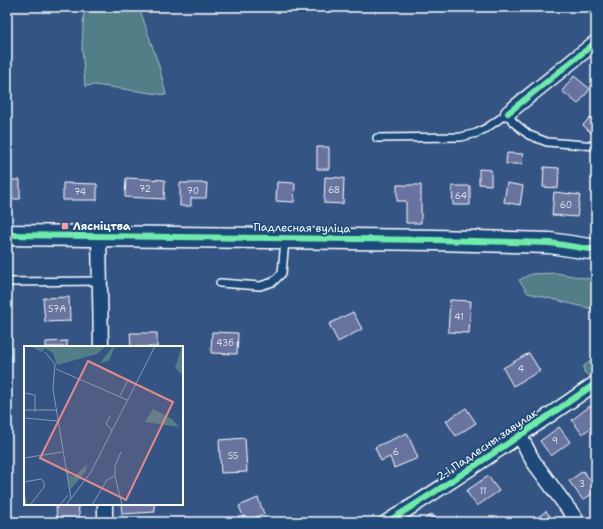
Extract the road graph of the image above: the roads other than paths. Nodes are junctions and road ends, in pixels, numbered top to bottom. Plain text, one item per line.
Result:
1 (596, 42) edge
2 (508, 113) junction
3 (377, 138) dead end
4 (596, 146) edge
5 (7, 235) edge
6 (99, 236) junction
7 (286, 238) junction
8 (596, 250) edge
9 (100, 281) junction
10 (7, 282) edge
11 (220, 283) dead end
12 (101, 346) edge
13 (596, 383) edge
14 (520, 436) junction
15 (105, 505) edge
16 (105, 522) edge
17 (387, 522) edge
18 (578, 522) edge

1 - 2 street
2 - 3 lane
2 - 4 lane
5 - 6 main road, Падлесная вуліца
6 - 7 main road, Падлесная вуліца
6 - 9 street
7 - 8 main road, Падлесная вуліца
7 - 11 lane
9 - 10 lane
9 - 12 street
13 - 14 street, 2-і Падлесны завулак
14 - 17 street, 2-і Падлесны завулак
14 - 18 street
15 - 16 street

